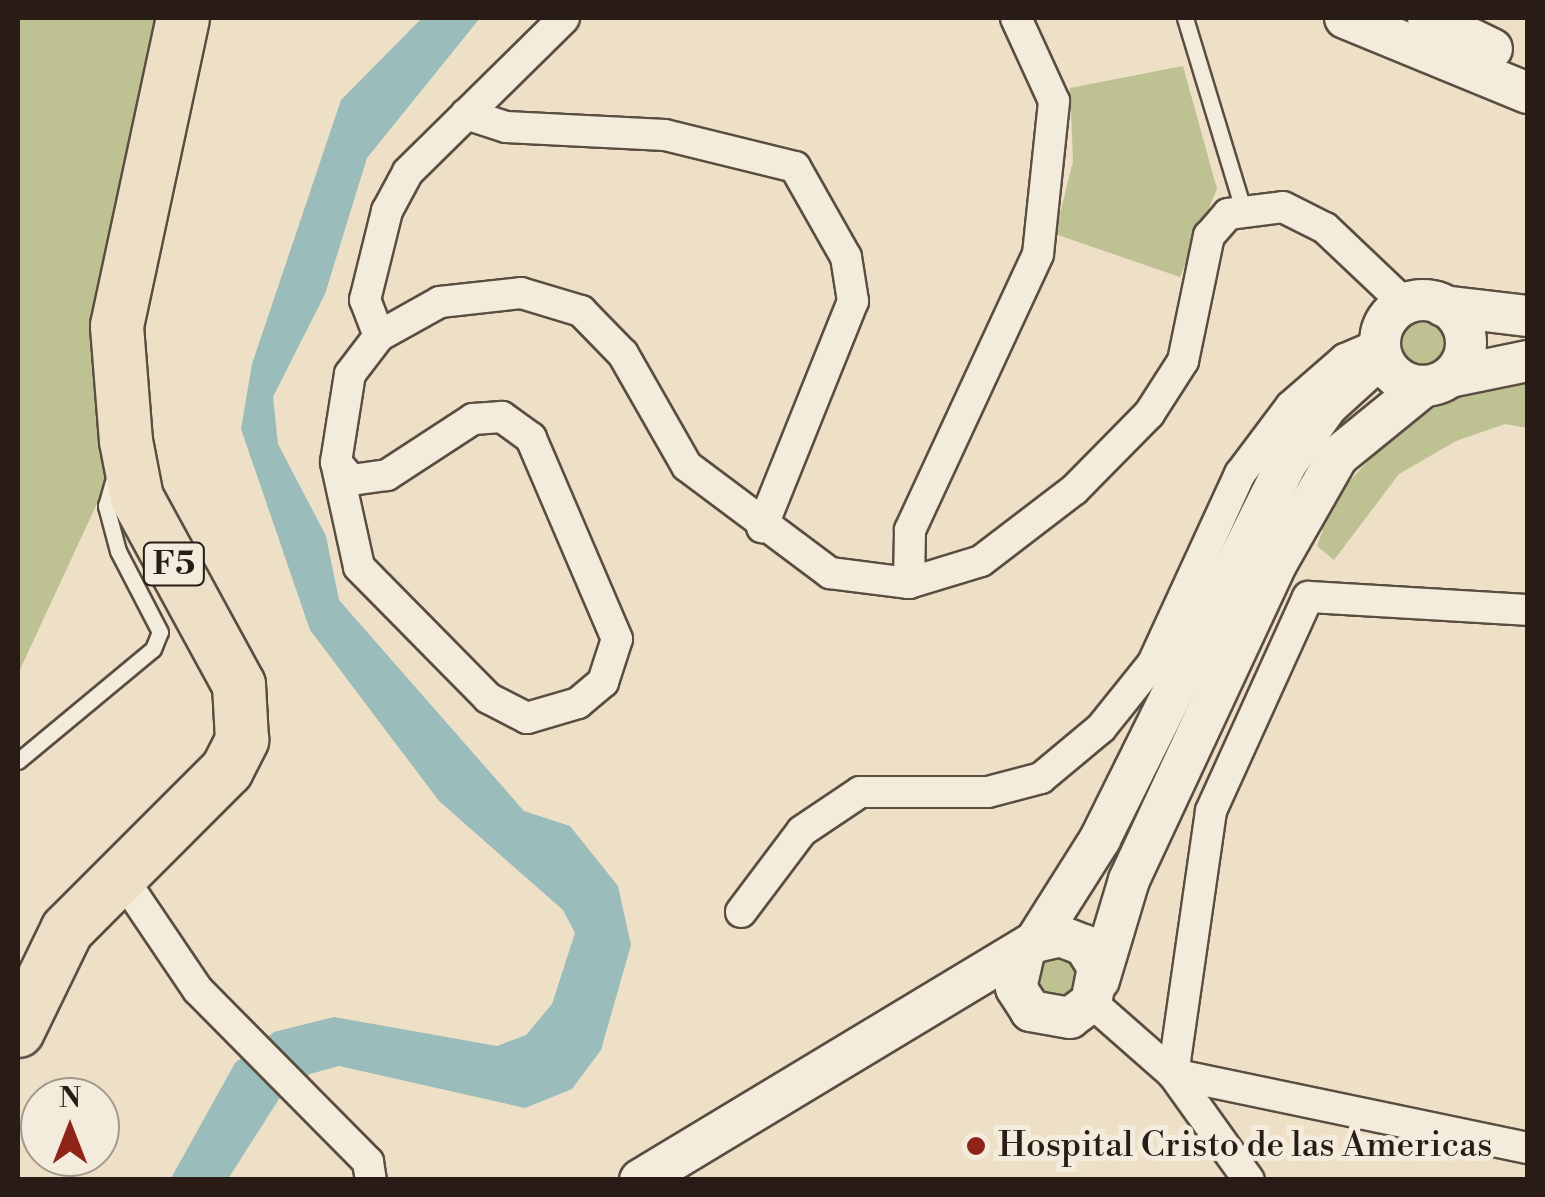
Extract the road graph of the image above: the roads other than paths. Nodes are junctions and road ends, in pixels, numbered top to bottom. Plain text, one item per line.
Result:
1 (183, 18) edge
2 (564, 18) edge
3 (1016, 18) edge
4 (1185, 18) edge
5 (1346, 18) edge
6 (1428, 18) edge
7 (1528, 65) edge
8 (1528, 92) edge
9 (466, 114) junction
10 (1243, 209) junction
11 (1424, 305) junction
12 (1528, 316) edge
13 (379, 336) junction
14 (1381, 350) junction
15 (1528, 361) edge
16 (1437, 381) junction
17 (126, 441) junction
18 (336, 462) junction
19 (762, 527) junction
20 (909, 583) junction
21 (1528, 610) edge
22 (18, 762) edge
23 (118, 873) junction
24 (741, 912) dead end
25 (1030, 946) junction
26 (1096, 991) junction
27 (18, 1031) edge
28 (1173, 1074) junction
29 (1528, 1148) edge
30 (372, 1180) edge
31 (640, 1180) edge
32 (1249, 1180) edge

1 - 17 highway, F5
2 - 9 street
3 - 20 street
4 - 10 lane
5 - 8 street
6 - 7 street
9 - 13 street
9 - 19 street
10 - 11 street
10 - 20 street
11 - 12 street
11 - 14 street
11 - 16 street
13 - 18 street
13 - 19 street
14 - 16 street
14 - 24 street
14 - 25 street
15 - 16 street
16 - 26 street
17 - 22 lane
17 - 23 highway, F5
18 - 18 street
19 - 20 street
21 - 28 street
23 - 27 highway, F5
23 - 30 street
25 - 26 street
25 - 26 street
25 - 31 street
26 - 28 street
28 - 29 street
28 - 32 street

